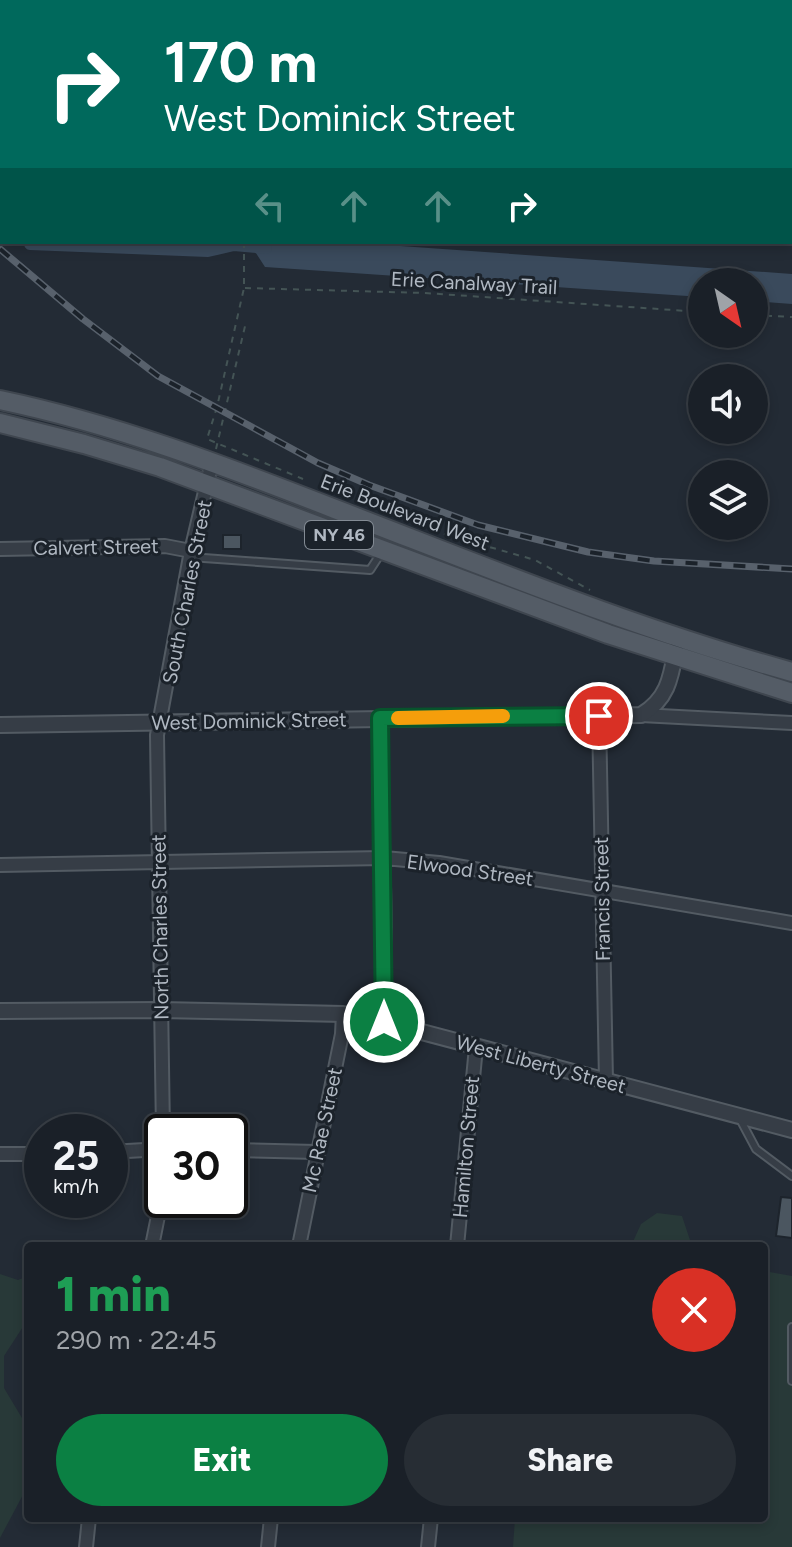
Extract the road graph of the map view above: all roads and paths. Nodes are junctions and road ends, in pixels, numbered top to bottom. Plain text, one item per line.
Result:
1 (244, 244) edge
2 (244, 288) junction
3 (688, 311) edge
4 (768, 316) edge
5 (792, 317) edge
6 (246, 322) dead end
7 (0, 400) edge
8 (0, 423) edge
9 (217, 444) junction
10 (212, 462) junction
11 (314, 484) dead end
12 (208, 485) junction
13 (432, 530) dead end
14 (0, 549) edge
15 (383, 551) junction
16 (191, 554) junction
17 (601, 595) dead end
18 (678, 637) junction
19 (674, 657) junction
20 (792, 672) edge
21 (792, 693) edge
22 (641, 715) junction
23 (599, 716) junction
24 (380, 718) junction
25 (160, 722) junction
26 (792, 723) edge
27 (0, 725) edge
28 (384, 858) junction
29 (159, 862) junction
30 (0, 865) edge
31 (602, 890) junction
32 (792, 923) edge
33 (161, 1010) junction
34 (0, 1011) edge
35 (343, 1014) junction
36 (384, 1022) junction
37 (476, 1047) junction
38 (606, 1081) junction
39 (163, 1114) edge
40 (738, 1116) junction
41 (792, 1130) edge
42 (248, 1150) edge
43 (316, 1152) junction
44 (0, 1154) edge
45 (24, 1154) edge
46 (792, 1176) edge
47 (158, 1218) edge
48 (153, 1242) edge
49 (300, 1242) edge
50 (457, 1242) edge
51 (792, 1327) edge
52 (792, 1381) edge
53 (89, 1522) edge
54 (271, 1522) edge
55 (431, 1522) edge
56 (86, 1547) edge
57 (268, 1547) edge
58 (428, 1547) edge

1 - 2 path
2 - 3 path, Erie Canalway Trail
2 - 9 path
4 - 5 path
6 - 9 path
7 - 10 main road, Erie Boulevard West / NY 46
8 - 12 main road, NY 46
9 - 10 path
9 - 11 path
10 - 12 street, South Charles Street
10 - 18 main road, Erie Boulevard West / NY 46
12 - 15 main road, NY 46
12 - 16 street, South Charles Street
13 - 17 path
14 - 16 street, Calvert Street
15 - 16 lane
15 - 19 main road, NY 46
16 - 25 street, South Charles Street
18 - 19 street
18 - 20 main road, Erie Boulevard West / NY 46
19 - 21 main road, NY 46
19 - 22 street
22 - 23 street, West Dominick Street
22 - 26 street, West Dominick Street
23 - 24 street, West Dominick Street
23 - 31 street, Francis Street
24 - 25 street, West Dominick Street
24 - 28 street
25 - 27 street, West Dominick Street
25 - 29 street, North Charles Street
28 - 29 street, Elwood Street
28 - 31 street, Elwood Street
28 - 36 street
29 - 30 street, Elwood Street
29 - 33 street, North Charles Street
31 - 32 street, Elwood Street
31 - 38 street, Francis Street
33 - 34 street, West Liberty Street
33 - 35 street, West Liberty Street
33 - 39 street, North Charles Street
35 - 36 street, West Liberty Street
35 - 43 street, Mc Rae Street
36 - 37 street, West Liberty Street
37 - 38 street, West Liberty Street
37 - 50 street, Hamilton Street
38 - 40 street, West Liberty Street
40 - 41 street, West Liberty Street
40 - 46 lane
42 - 43 street
43 - 49 street, Mc Rae Street
44 - 45 street
47 - 48 street
51 - 52 lane
53 - 56 street
54 - 57 street
55 - 58 street

